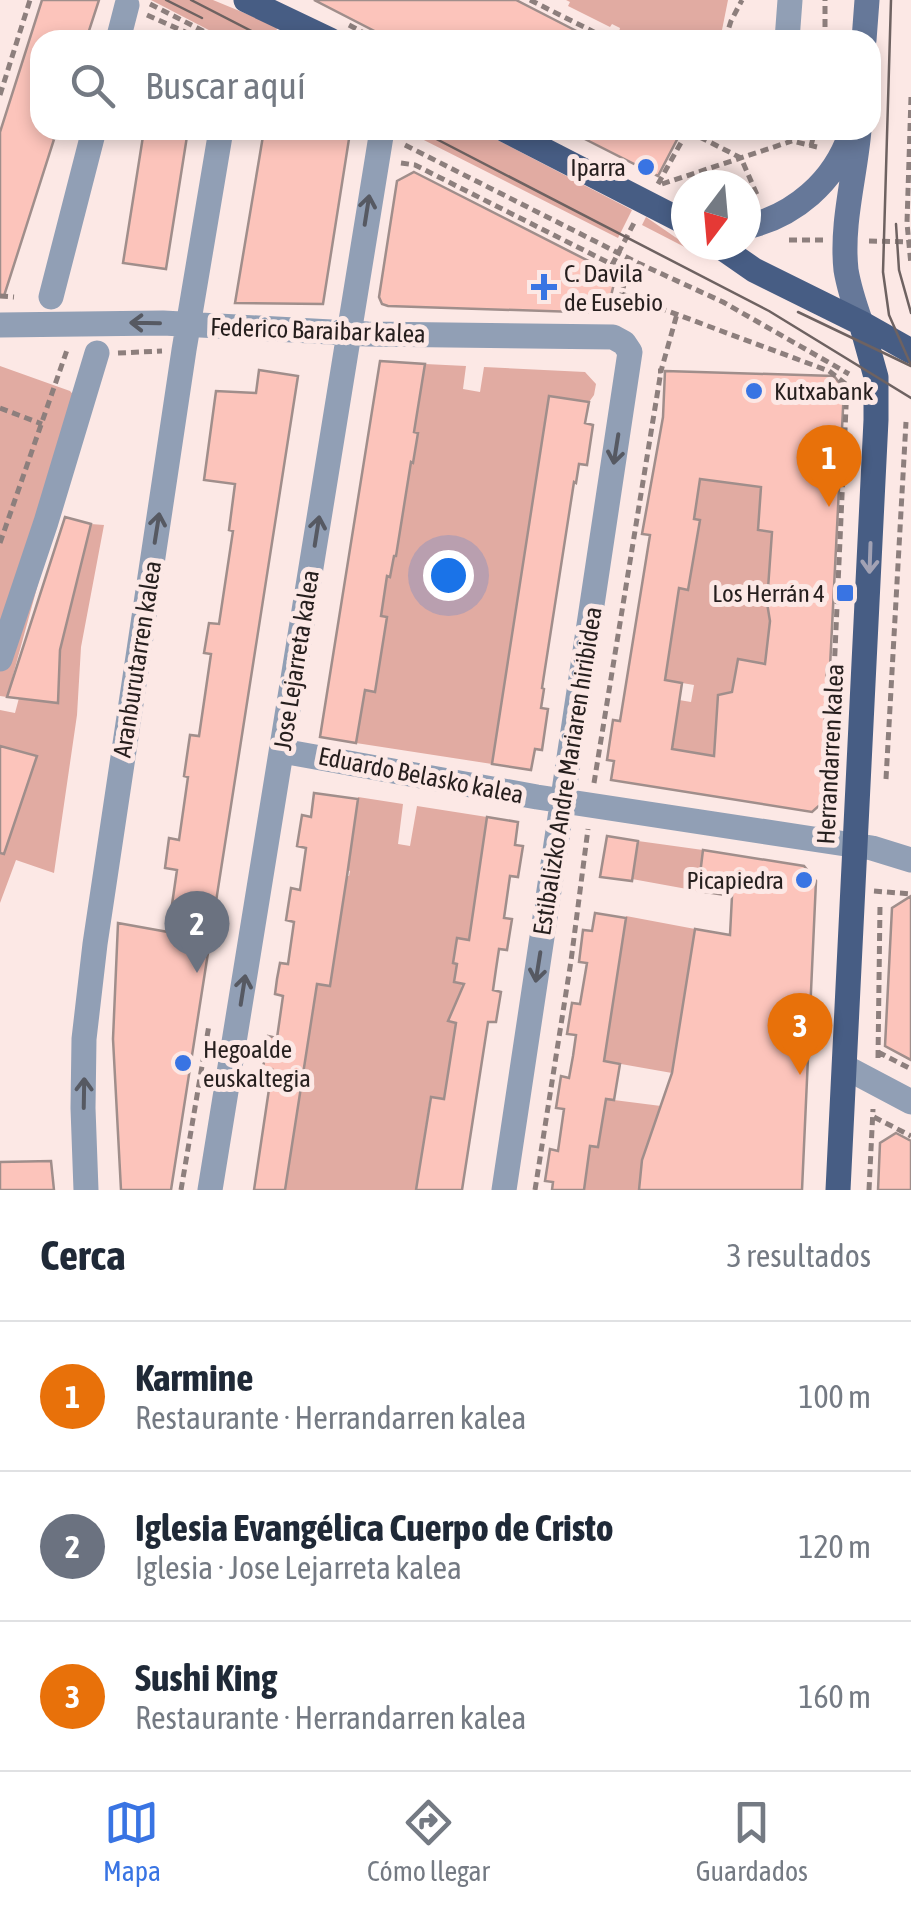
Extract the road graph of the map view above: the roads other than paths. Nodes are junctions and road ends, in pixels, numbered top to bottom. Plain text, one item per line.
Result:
1 (790, 0) edge
2 (866, 0) edge
3 (249, 1) edge
4 (137, 6) edge
5 (124, 30) edge
6 (309, 30) edge
7 (788, 30) edge
8 (864, 30) edge
9 (91, 140) edge
10 (219, 140) edge
11 (380, 140) edge
12 (525, 140) edge
13 (847, 140) edge
14 (858, 140) edge
15 (671, 214) edge
16 (761, 222) edge
17 (740, 260) edge
18 (51, 298) dead end
19 (861, 323) junction
20 (0, 325) edge
21 (188, 325) junction
22 (347, 333) junction
23 (911, 352) edge
24 (97, 353) dead end
25 (630, 359) joint
26 (0, 659) edge
27 (282, 751) junction
28 (562, 801) junction
29 (855, 846) junction
30 (911, 860) edge
31 (845, 1067) junction
32 (911, 1102) edge
33 (86, 1190) edge
34 (210, 1190) edge
35 (504, 1190) edge
36 (838, 1190) edge

1 - 7 street
2 - 8 main road
3 - 6 main road
4 - 5 street
9 - 18 street
10 - 21 street, Aranburutarren kalea
22 -> 11 street, Jose Lejarreta kalea
12 - 15 main road
13 - 16 main road
14 - 19 main road
17 - 19 main road
19 - 23 main road
19 -> 29 main road, Herrandarren kalea
21 -> 20 street, Federico Baraibar kalea
21 - 22 street, Federico Baraibar kalea
33 -> 21 street, Aranburutarren kalea
22 - 25 street, Federico Baraibar kalea
27 -> 22 street, Jose Lejarreta kalea
24 - 26 street
25 -> 28 street, Estibalizko Andre Mariaren hiribidea
27 - 28 street, Eduardo Belasko kalea
34 -> 27 street, Jose Lejarreta kalea
28 - 29 street, Eduardo Belasko kalea
28 -> 35 street, Estibalizko Andre Mariaren hiribidea
29 - 30 street, Eduardo Belasko kalea
29 - 31 main road, Herrandarren kalea
31 - 32 street
31 - 36 main road, Herrandarren kalea

